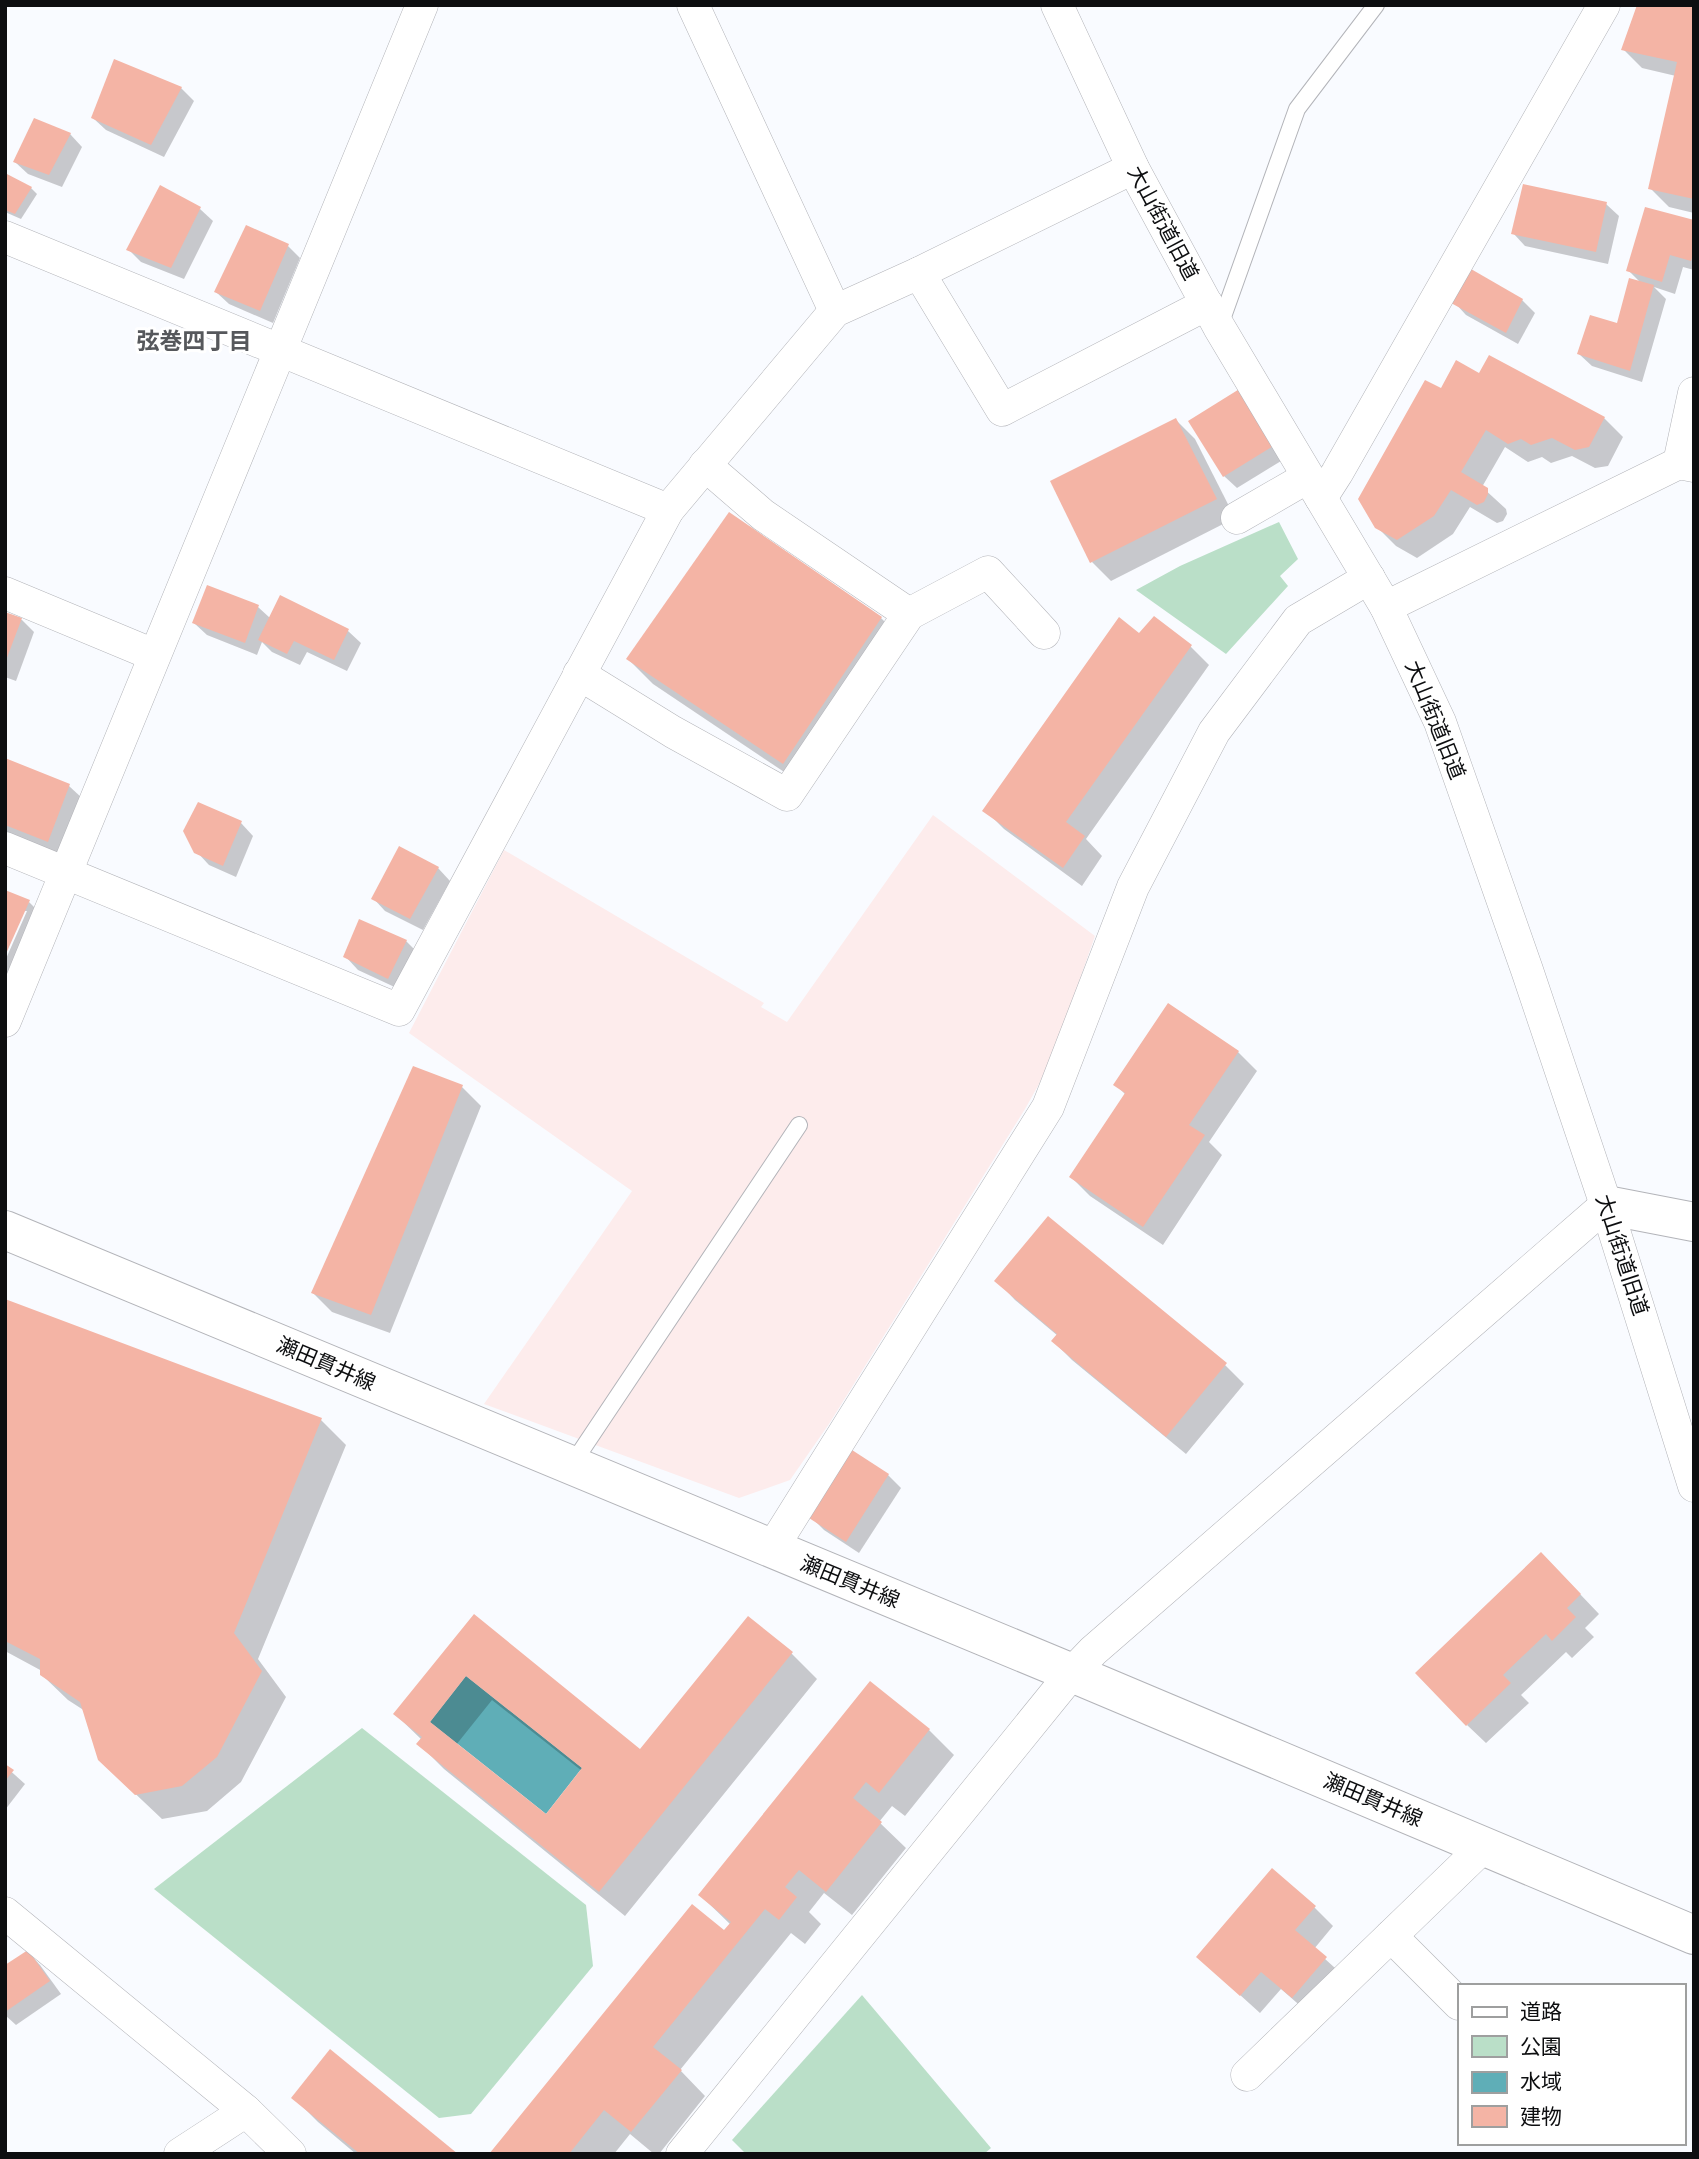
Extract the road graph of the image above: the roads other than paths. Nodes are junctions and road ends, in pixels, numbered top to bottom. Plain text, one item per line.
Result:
1 (693, 5) edge
2 (1376, 5) edge
3 (1604, 5) edge
4 (421, 6) edge
5 (1059, 6) edge
6 (1133, 168) junction
7 (5, 237) edge
8 (919, 273) junction
9 (835, 311) junction
10 (1213, 316) junction
11 (279, 351) junction
12 (1694, 393) edge
13 (705, 465) junction
14 (1686, 465) edge
15 (1314, 487) junction
16 (668, 510) junction
17 (1237, 518) dead end
18 (1369, 578) junction
19 (5, 593) edge
20 (1386, 607) junction
21 (909, 614) junction
22 (1044, 634) dead end
23 (154, 655) junction
24 (579, 674) junction
25 (5, 848) edge
26 (65, 874) junction
27 (5, 1021) edge
28 (799, 1125) dead end
29 (1606, 1205) junction
30 (1694, 1222) edge
31 (5, 1230) edge
32 (571, 1466) junction
33 (1694, 1486) edge
34 (771, 1549) junction
35 (1072, 1673) junction
36 (1483, 1847) junction
37 (5, 1913) edge
38 (1694, 1935) edge
39 (1391, 1936) junction
40 (1458, 2003) edge
41 (1247, 2075) dead end
42 (246, 2111) junction
43 (180, 2154) edge
44 (290, 2154) edge
45 (682, 2154) edge

1 - 9 street
2 - 10 lane
3 - 15 street
4 - 11 street
5 - 6 street, 大山街道旧道
6 - 8 street
6 - 10 street, 大山街道旧道
7 - 11 street
8 - 9 street
8 - 10 street
9 - 13 street
10 - 15 street, 大山街道旧道
11 - 16 street
11 - 23 street
12 - 14 street
13 - 16 street
13 - 21 street
14 - 20 street
15 - 17 street
15 - 18 street, 大山街道旧道
16 - 24 street
18 - 20 street, 大山街道旧道
18 - 34 street
19 - 23 street
20 - 29 street, 大山街道旧道
21 - 22 street
21 - 24 street
23 - 26 street
24 - 26 street
25 - 26 street
26 - 27 street
28 - 32 lane
29 - 30 main road
29 - 33 street, 大山街道旧道
29 - 35 street
31 - 32 main road, 瀬田貫井線
32 - 34 main road, 瀬田貫井線
34 - 35 main road, 瀬田貫井線
35 - 36 main road, 瀬田貫井線
35 - 45 street
36 - 38 main road, 瀬田貫井線
36 - 39 street
37 - 42 street
39 - 40 street
39 - 41 street
42 - 43 street
42 - 44 street

